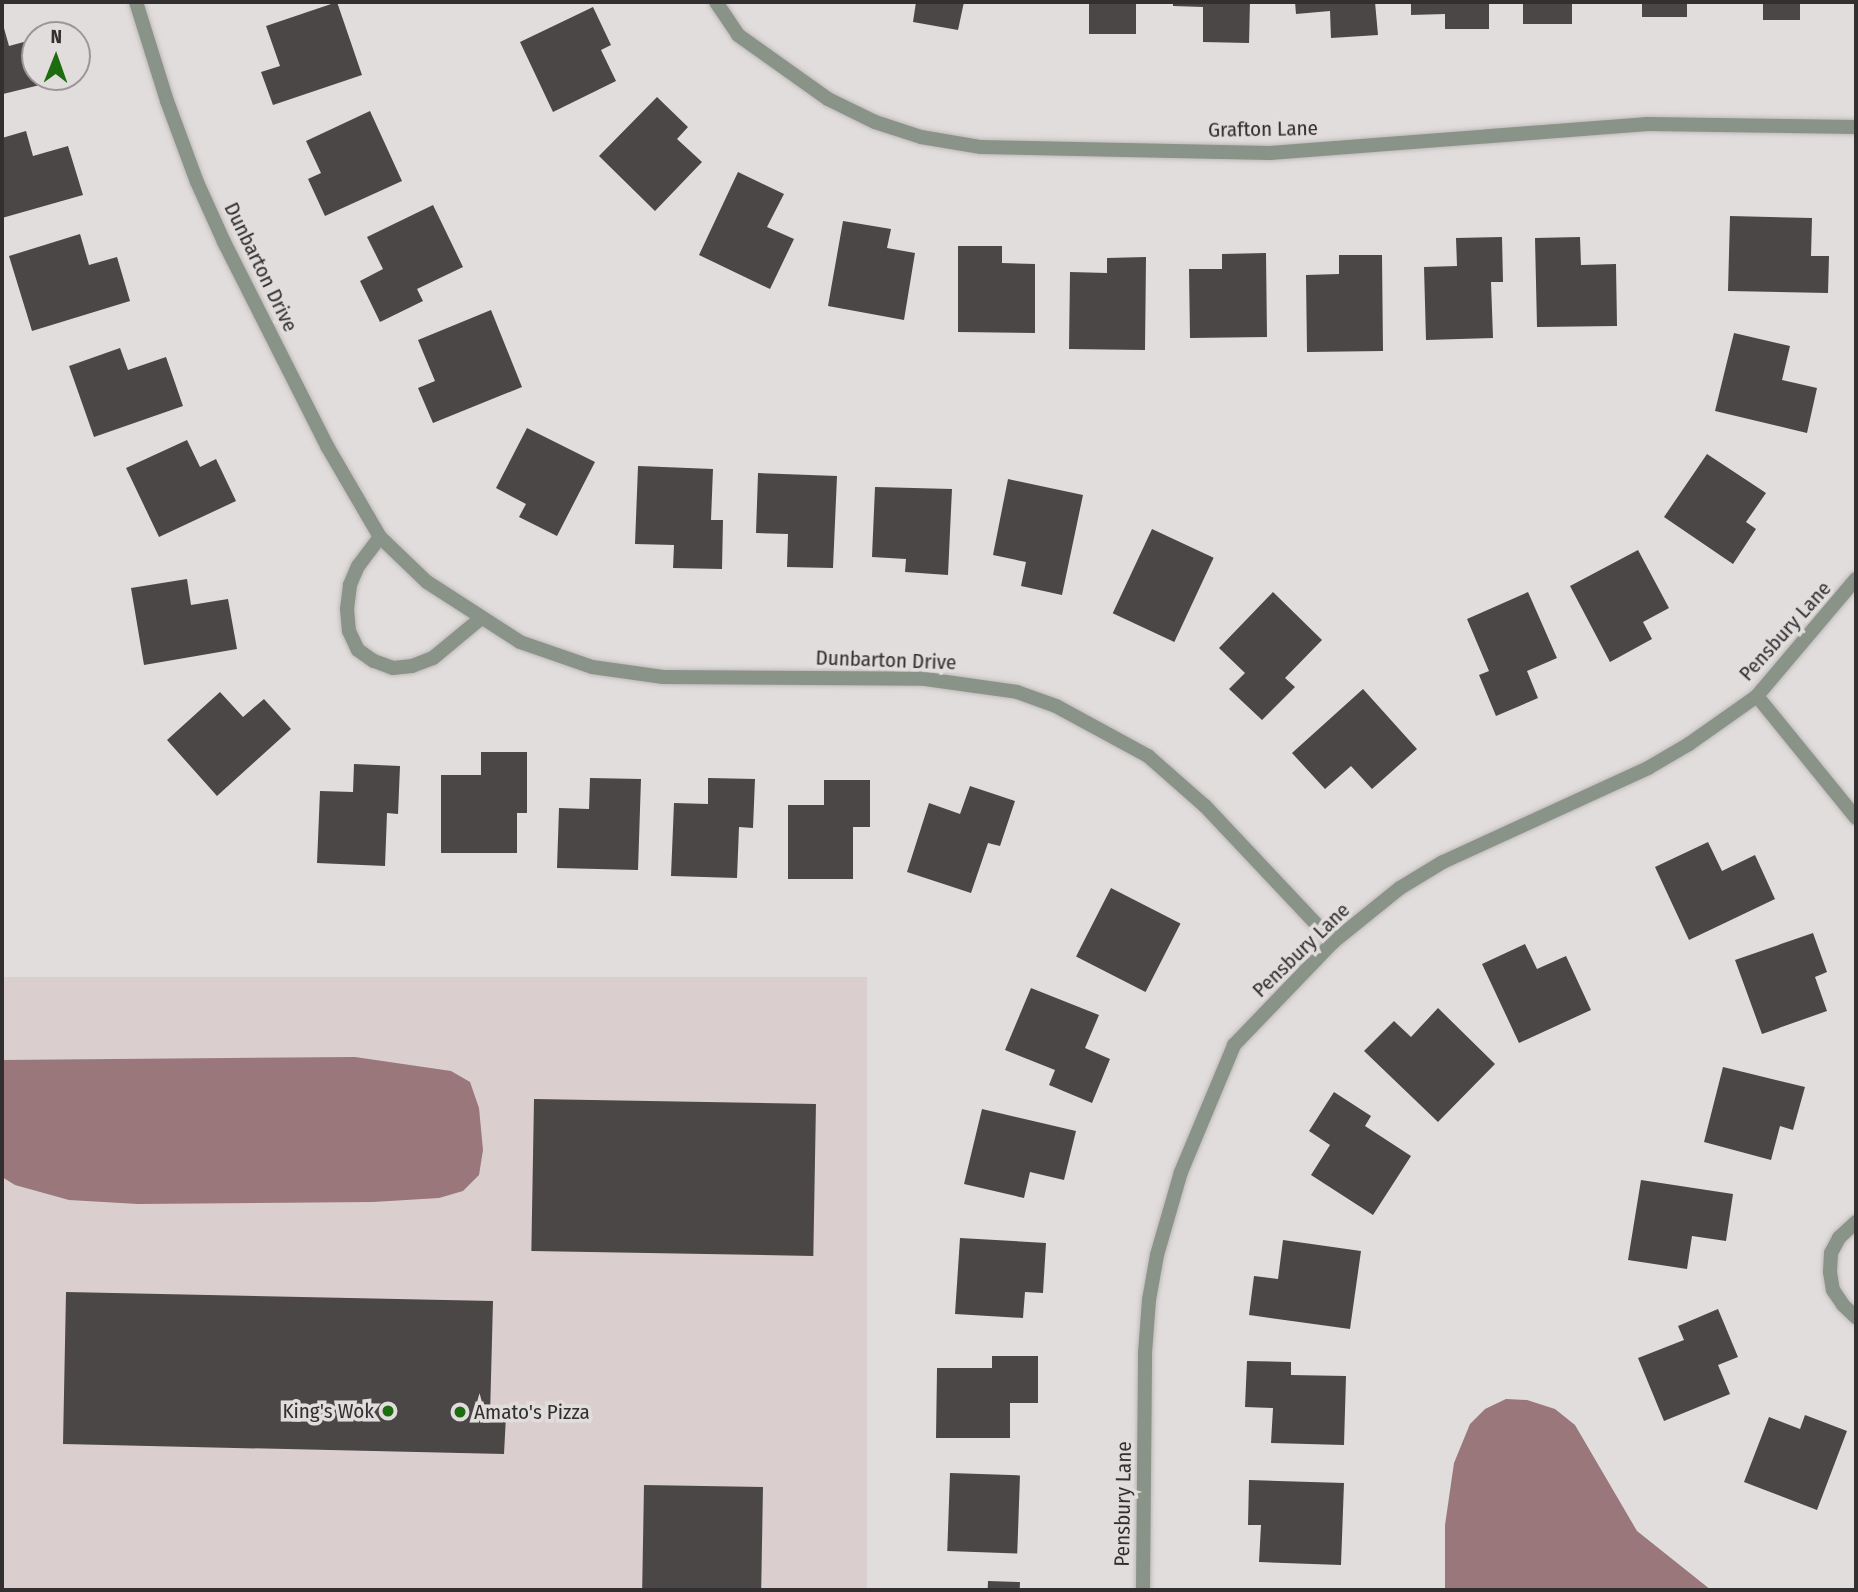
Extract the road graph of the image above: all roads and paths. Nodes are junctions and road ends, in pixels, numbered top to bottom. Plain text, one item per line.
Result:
1 (136, 2) edge
2 (716, 2) edge
3 (1856, 127) edge
4 (380, 537) junction
5 (1856, 579) edge
6 (480, 619) junction
7 (1757, 696) junction
8 (1856, 818) edge
9 (1333, 942) junction
10 (1856, 1222) edge
11 (1856, 1317) edge
12 (1143, 1590) edge

1 - 4 street, Dunbarton Drive
2 - 3 street, Grafton Lane
4 - 6 street, Dunbarton Drive
4 - 6 street
5 - 7 street, Pensbury Lane
6 - 9 street, Dunbarton Drive
7 - 8 street
7 - 9 street, Pensbury Lane
9 - 12 street, Pensbury Lane
10 - 11 street

